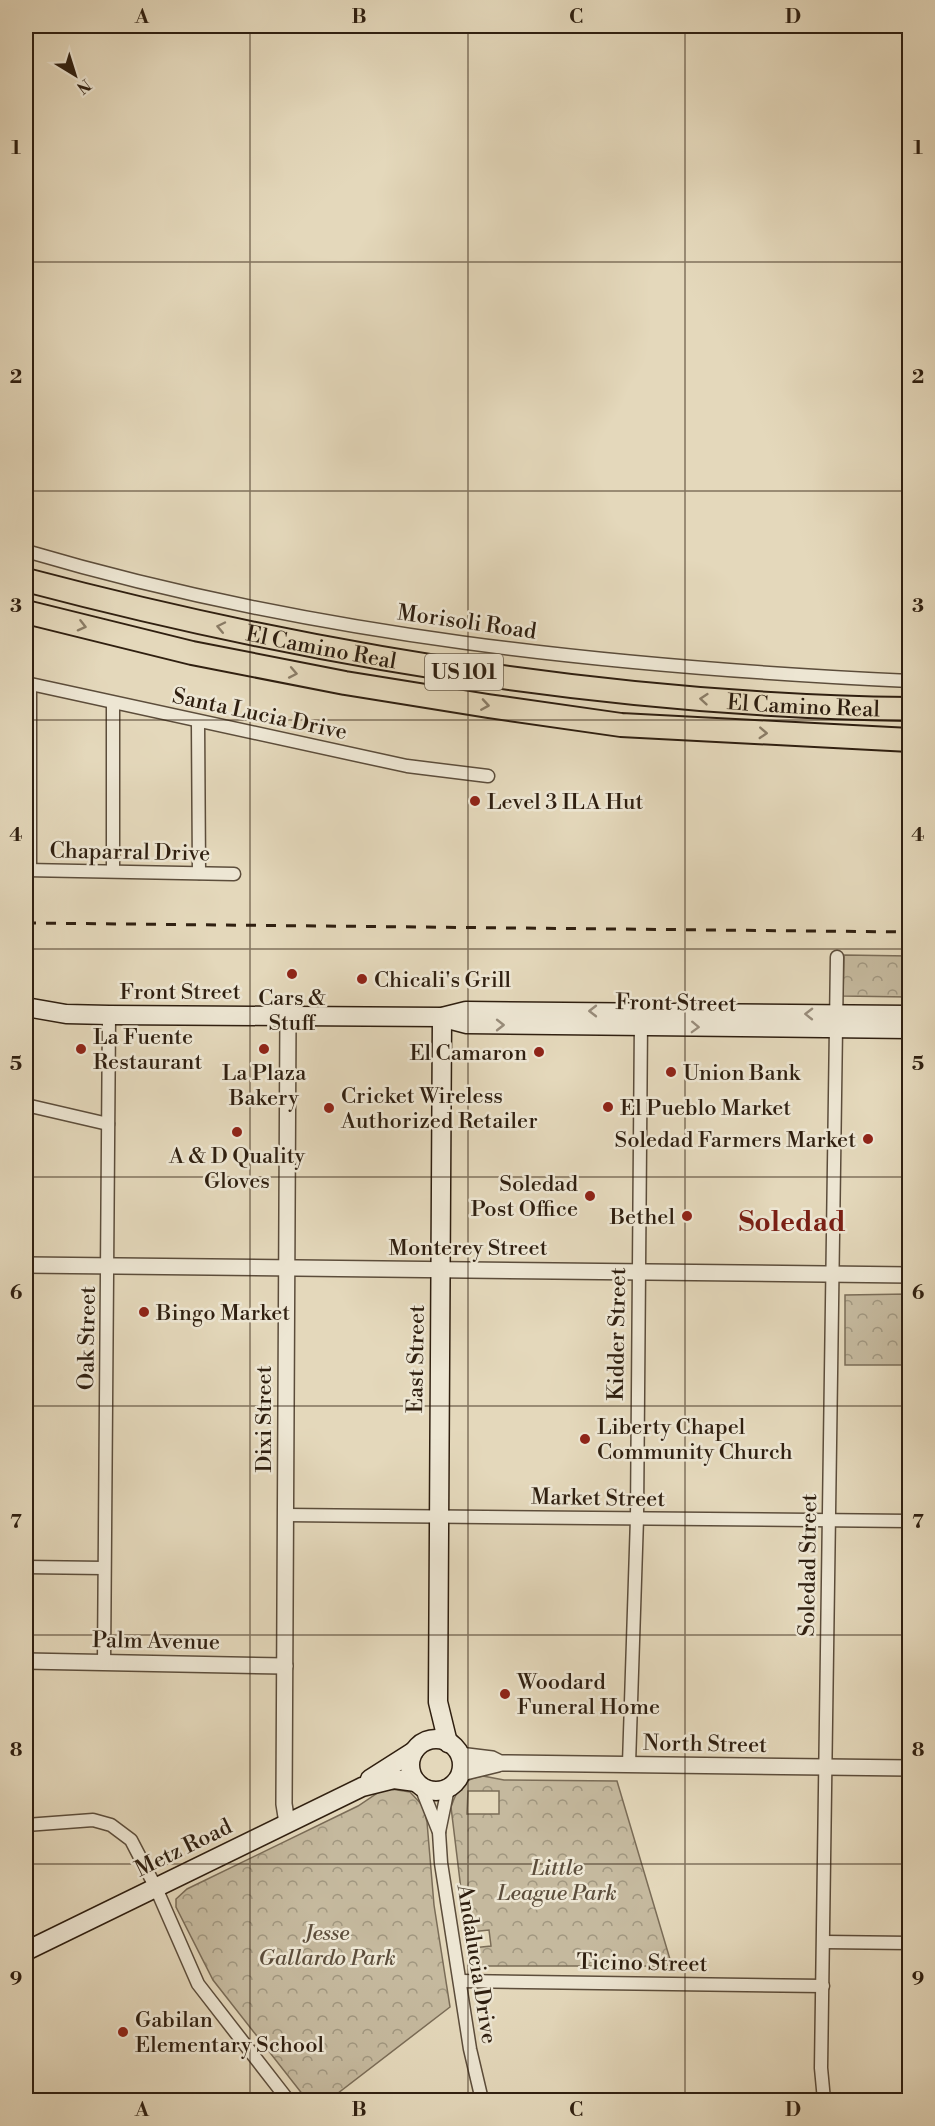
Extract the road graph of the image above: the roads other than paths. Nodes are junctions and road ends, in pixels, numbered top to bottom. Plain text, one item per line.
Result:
1 (26, 551) edge
2 (26, 580) edge
3 (26, 612) edge
4 (909, 681) edge
5 (28, 683) edge
6 (113, 704) junction
7 (909, 709) edge
8 (198, 722) junction
9 (909, 740) edge
10 (488, 776) dead end
11 (28, 870) edge
12 (113, 871) junction
13 (199, 873) junction
14 (234, 873) dead end
15 (837, 957) dead end
16 (26, 1008) edge
17 (109, 1015) junction
18 (288, 1015) junction
19 (909, 1015) edge
20 (442, 1017) junction
21 (641, 1018) junction
22 (837, 1021) junction
23 (909, 1029) edge
24 (26, 1105) edge
25 (108, 1124) junction
26 (26, 1265) edge
27 (108, 1265) junction
28 (285, 1268) junction
29 (441, 1270) junction
30 (638, 1271) junction
31 (832, 1274) junction
32 (909, 1275) edge
33 (286, 1515) junction
34 (437, 1516) junction
35 (637, 1518) junction
36 (828, 1521) junction
37 (909, 1521) edge
38 (26, 1567) edge
39 (104, 1568) junction
40 (26, 1661) edge
41 (104, 1663) junction
42 (285, 1666) junction
43 (438, 1702) junction
44 (420, 1746) junction
45 (456, 1757) junction
46 (629, 1764) junction
47 (826, 1767) junction
48 (909, 1768) edge
49 (418, 1785) junction
50 (362, 1787) junction
51 (448, 1788) junction
52 (287, 1823) junction
53 (26, 1825) edge
54 (440, 1832) junction
55 (156, 1888) junction
56 (825, 1942) junction
57 (909, 1943) edge
58 (26, 1951) edge
59 (460, 1981) junction
60 (823, 1986) junction
61 (288, 2100) edge
62 (482, 2100) edge
63 (824, 2100) edge

1 - 4 street, Morisoli Road
7 -> 2 highway, El Camino Real / US 101
3 -> 9 highway, El Camino Real / US 101
5 - 6 street, Santa Lucia Drive
5 - 11 street
6 - 8 street, Santa Lucia Drive
6 - 12 street
8 - 10 street, Santa Lucia Drive
8 - 13 street
11 - 12 street, Chaparral Drive
12 - 13 street, Chaparral Drive
13 - 14 street, Chaparral Drive
15 - 22 street, Soledad Street
16 - 17 main road, Front Street
17 - 18 main road, Front Street
17 - 25 street, Oak Street
18 - 20 main road, Front Street
18 - 28 street, Dixi Street
19 - 22 main road, Front Street
20 - 21 main road, Front Street
20 - 29 main road, East Street
21 - 22 main road, Front Street
21 - 30 street, Kidder Street
22 - 23 main road, Front Street
22 - 31 street, Soledad Street
24 - 25 street
25 - 27 street, Oak Street
26 - 27 street, Monterey Street
27 - 28 street, Monterey Street
27 - 39 street, Oak Street
28 - 29 street, Monterey Street
28 - 33 street, Dixi Street
29 - 30 street, Monterey Street
29 - 34 main road, East Street
30 - 31 street, Monterey Street
30 - 35 street, Kidder Street
31 - 32 street, Monterey Street
31 - 36 street, Soledad Street
33 - 34 street, Market Street
33 - 42 street, Dixi Street
34 - 35 street, Market Street
34 - 43 main road, East Street
35 - 36 street, Market Street
35 - 46 street, Kidder Street
36 - 37 street, Market Street
36 - 47 street, Soledad Street
38 - 39 street
39 - 41 street, Oak Street
40 - 41 street, Palm Avenue
41 - 42 street, Palm Avenue
42 - 52 street, Dixi Street
43 - 44 main road, East Street
43 - 45 main road, East Street
44 - 45 main road
44 - 49 main road
44 - 50 main road, Metz Road
45 - 46 street, North Street
45 - 51 main road
46 - 47 street, North Street
47 - 48 street, North Street
47 - 56 street, Soledad Street
49 - 50 main road, Metz Road
49 - 51 main road
49 - 54 street, Andalucia Drive
50 - 52 main road, Metz Road
51 - 54 street, Andalucia Drive
52 - 55 main road, Metz Road
53 - 55 street
54 - 59 street, Andalucia Drive
55 - 58 main road, Metz Road
55 - 61 street
56 - 57 street
56 - 60 street, Soledad Street
59 - 60 street, Ticino Street
59 - 62 street, Andalucia Drive
60 - 63 street, Soledad Street

